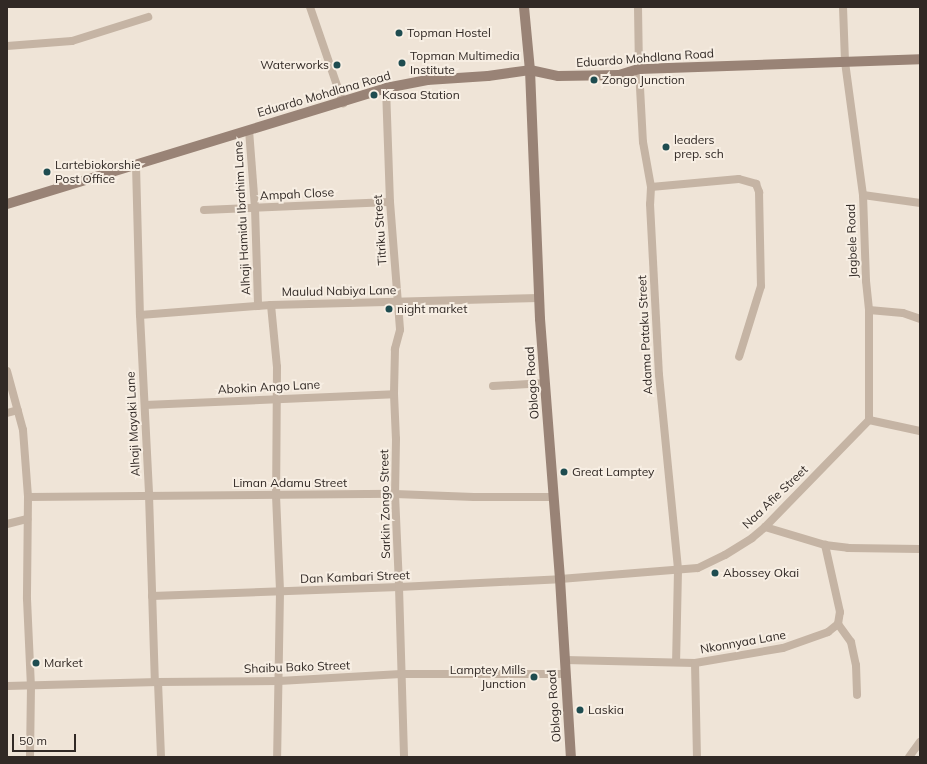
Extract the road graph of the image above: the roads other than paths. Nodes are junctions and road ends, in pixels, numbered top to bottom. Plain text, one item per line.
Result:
1 (310, 7) edge
2 (524, 7) edge
3 (638, 7) edge
4 (842, 7) edge
5 (148, 17) dead end
6 (7, 46) edge
7 (920, 59) edge
8 (845, 62) junction
9 (639, 68) junction
10 (530, 70) junction
11 (386, 88) junction
12 (343, 103) junction
13 (249, 130) junction
14 (136, 165) junction
15 (651, 187) junction
16 (863, 195) junction
17 (390, 202) junction
18 (920, 203) edge
19 (7, 204) edge
20 (255, 208) junction
21 (204, 210) dead end
22 (539, 298) junction
23 (397, 302) junction
24 (271, 305) junction
25 (258, 306) junction
26 (869, 310) junction
27 (140, 315) junction
28 (920, 319) edge
29 (739, 357) dead end
30 (7, 371) edge
31 (545, 383) junction
32 (493, 386) dead end
33 (394, 394) junction
34 (276, 398) junction
35 (145, 405) junction
36 (18, 410) junction
37 (7, 413) edge
38 (869, 420) junction
39 (920, 430) edge
40 (395, 494) junction
41 (149, 495) junction
42 (276, 495) junction
43 (28, 497) junction
44 (553, 497) junction
45 (27, 519) junction
46 (7, 524) edge
47 (765, 527) junction
48 (824, 545) junction
49 (920, 549) edge
50 (678, 570) junction
51 (560, 579) junction
52 (400, 587) junction
53 (280, 592) junction
54 (152, 596) junction
55 (838, 624) junction
56 (565, 660) junction
57 (676, 662) junction
58 (695, 663) junction
59 (401, 674) junction
60 (565, 674) junction
61 (279, 681) junction
62 (156, 682) junction
63 (7, 686) edge
64 (31, 686) junction
65 (857, 695) dead end
66 (920, 742) edge
67 (30, 757) edge
68 (161, 757) edge
69 (277, 757) edge
70 (404, 757) edge
71 (571, 757) edge
72 (697, 757) edge
73 (909, 757) edge

1 - 12 street
2 - 10 main road, Oblogo Road
3 - 9 street, Adama Pataku Street
4 - 8 street, Jagbele Road
5 - 6 street
7 - 8 main road, Eduardo Mohdlana Road
8 - 9 main road, Eduardo Mohdlana Road
8 - 16 street, Jagbele Road
9 - 10 main road, Eduardo Mohdlana Road
9 - 15 street, Adama Pataku Street
10 - 11 main road, Eduardo Mohdlana Road
10 - 22 main road, Oblogo Road
11 - 12 main road, Eduardo Mohdlana Road
11 - 17 street, Titriku Street
12 - 13 main road, Eduardo Mohdlana Road
13 - 14 main road, Eduardo Mohdlana Road
13 - 20 street, Alhaji Hamidu Ibrahim Lane
14 - 19 main road, Eduardo Mohdlana Road
14 - 27 street, Alhaji Mayaki Lane
15 - 29 street
15 - 50 street, Adama Pataku Street
16 - 18 street
16 - 26 street, Jagbele Road
17 - 20 street, Ampah Close
17 - 23 street, Titriku Street
20 - 21 street, Ampah Close
20 - 25 street, Alhaji Hamidu Ibrahim Lane
22 - 23 street, Maulud Nabiya Lane
22 - 31 main road, Oblogo Road
23 - 24 street, Maulud Nabiya Lane
23 - 33 street, Titriku Street
24 - 25 street, Maulud Nabiya Lane
24 - 34 street
25 - 27 street, Maulud Nabiya Lane
26 - 28 street
26 - 38 street, Jagbele Road
27 - 35 street, Alhaji Mayaki Lane
30 - 36 street
31 - 32 street
31 - 44 main road, Oblogo Road
33 - 34 street, Abokin Ango Lane
33 - 40 street, Sarkin Zongo Street
34 - 35 street, Abokin Ango Lane
34 - 42 street
35 - 41 street, Alhaji Mayaki Lane
36 - 37 street
36 - 43 street
38 - 39 street
38 - 47 street, Naa Afie Street
40 - 42 street, Liman Adamu Street
40 - 44 street, Liman Adamu Street
40 - 52 street, Sarkin Zongo Street
41 - 42 street, Liman Adamu Street
41 - 43 street, Liman Adamu Street
41 - 54 street, Alhaji Mayaki Lane
42 - 53 street
43 - 45 street
44 - 51 main road, Oblogo Road
45 - 46 street
45 - 64 street
47 - 48 street
47 - 50 street, Naa Afie Street
48 - 49 street
48 - 55 street
50 - 51 street, Naa Afie Street
50 - 57 street, Adama Pataku Street
51 - 52 street, Dan Kambari Street
51 - 56 main road, Oblogo Road
52 - 53 street, Dan Kambari Street
52 - 59 street, Sarkin Zongo Street
53 - 54 street, Dan Kambari Street
53 - 61 street
54 - 62 street, Alhaji Mayaki Lane
55 - 58 street, Nkonnyaa Lane
55 - 65 street
56 - 57 street, Nkonnyaa Lane
56 - 60 main road, Oblogo Road
57 - 58 street, Nkonnyaa Lane
58 - 72 street
59 - 60 street, Shaibu Bako Street
59 - 61 street, Shaibu Bako Street
59 - 70 street, Sarkin Zongo Street
60 - 71 main road, Oblogo Road
61 - 62 street, Shaibu Bako Street
61 - 69 street
62 - 64 street, Shaibu Bako Street
62 - 68 street, Alhaji Mayaki Lane
63 - 64 street, Shaibu Bako Street
64 - 67 street
66 - 73 street

